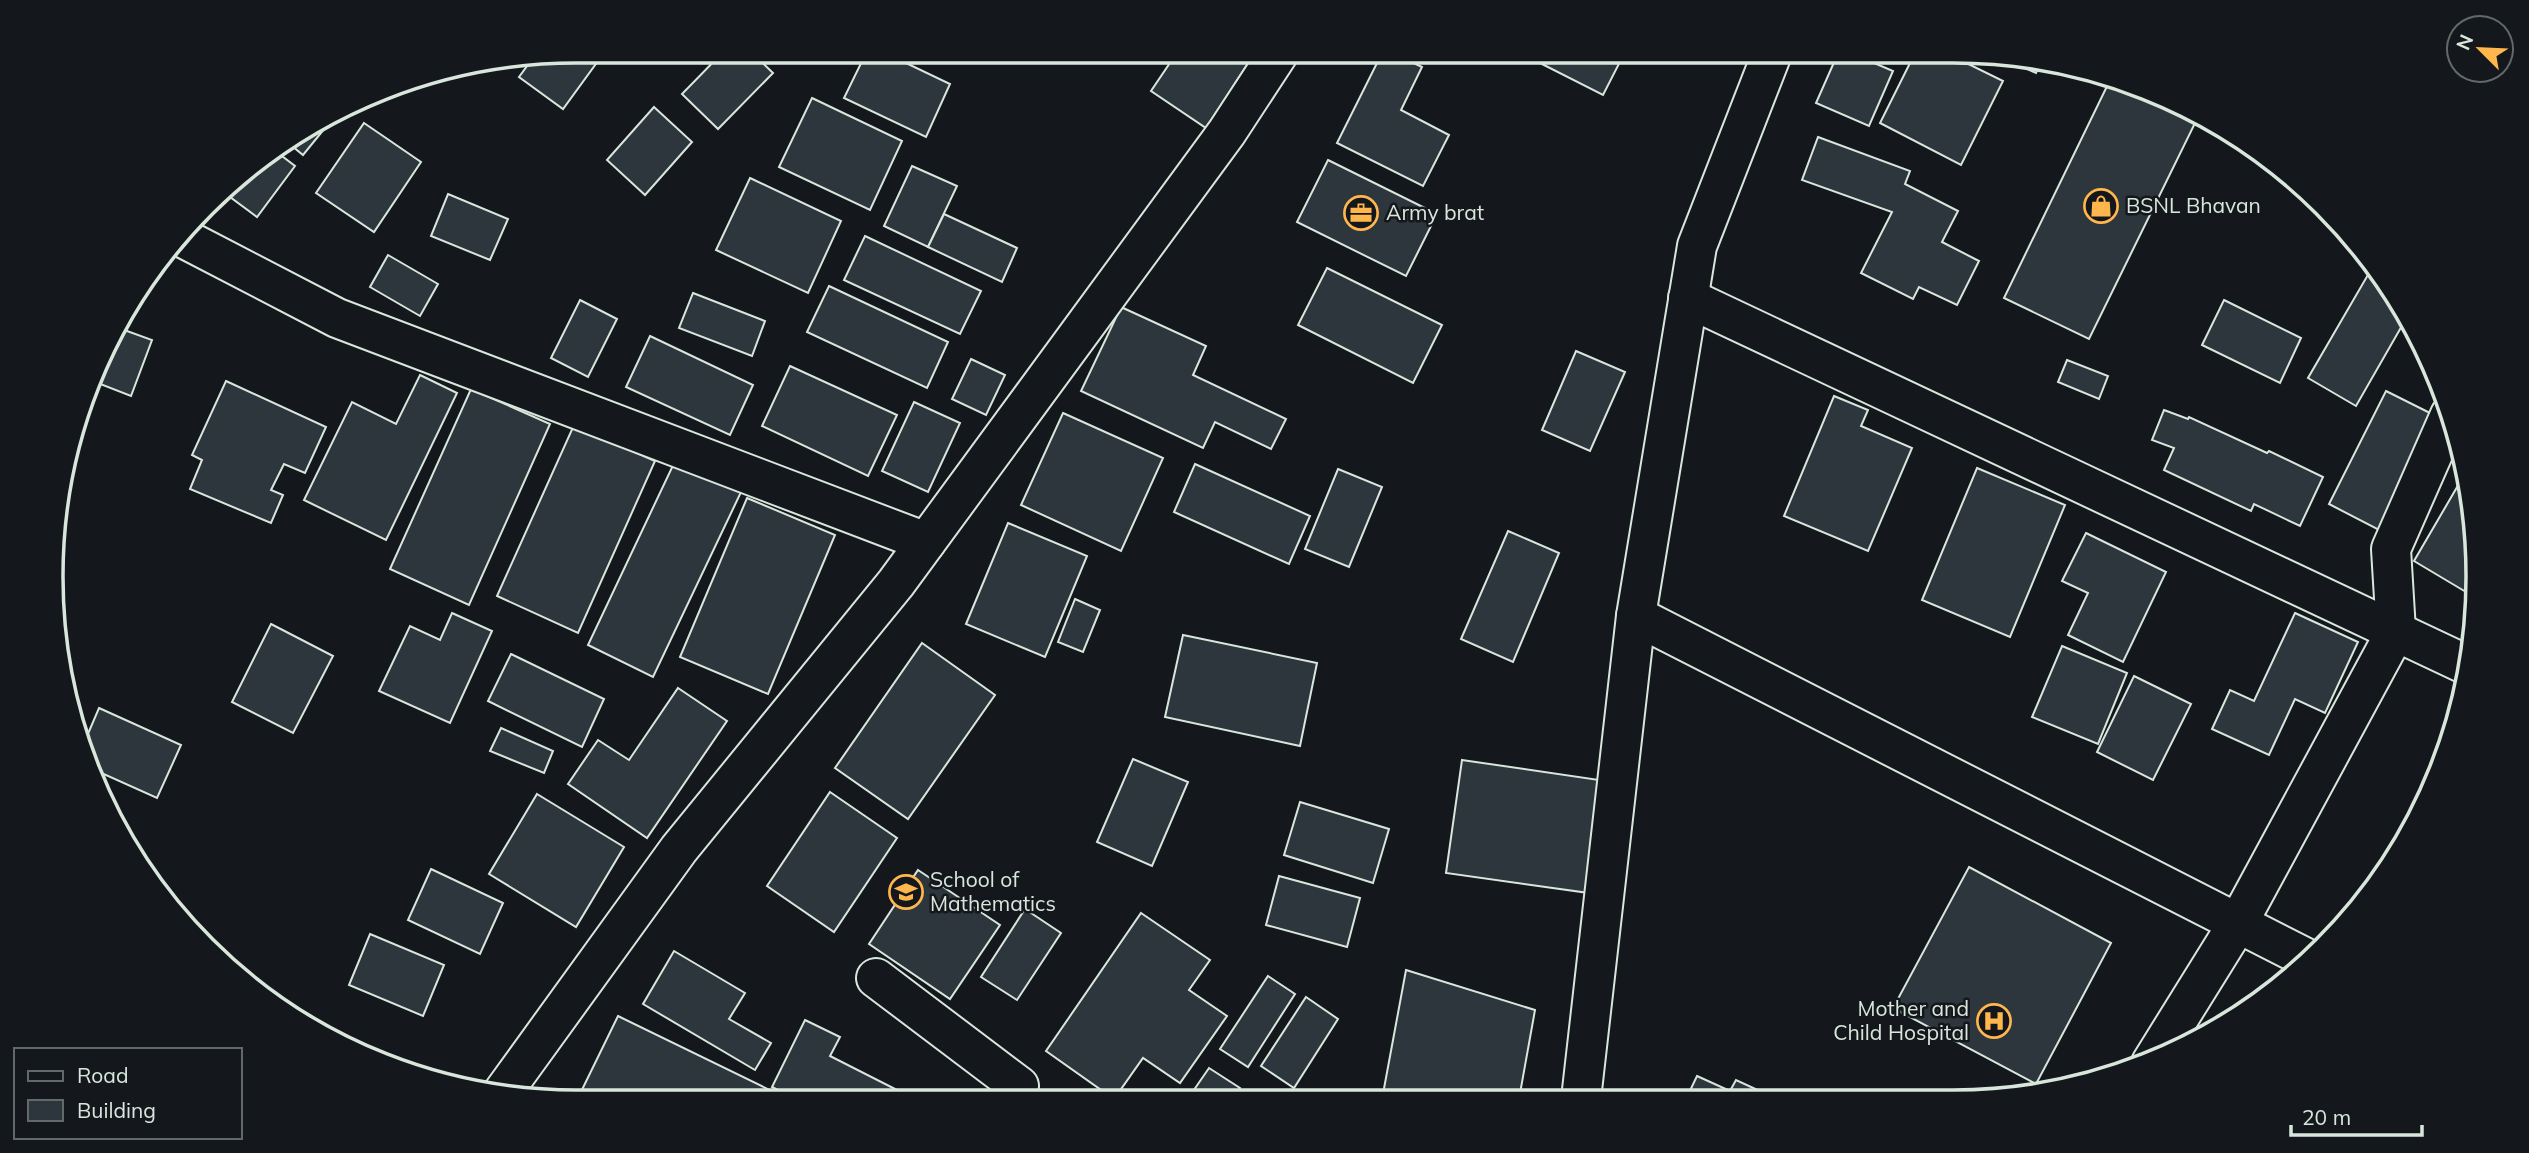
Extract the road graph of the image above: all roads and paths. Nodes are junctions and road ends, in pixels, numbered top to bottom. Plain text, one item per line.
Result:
1 (1272, 63) edge
2 (1768, 63) edge
3 (188, 241) edge
4 (1688, 298) junction
5 (2444, 428) edge
6 (926, 542) junction
7 (1636, 616) junction
8 (2396, 631) junction
9 (2459, 661) edge
10 (2238, 923) junction
11 (2300, 955) edge
12 (876, 978) dead end
13 (2162, 1045) edge
14 (508, 1086) edge
15 (1015, 1090) edge
16 (1582, 1090) edge

1 - 6 street
2 - 4 street
3 - 6 street
4 - 7 street
4 - 8 street
5 - 8 street
6 - 14 street
7 - 10 street
7 - 16 street
8 - 9 street
8 - 10 street
10 - 11 street
10 - 13 street
12 - 15 street

